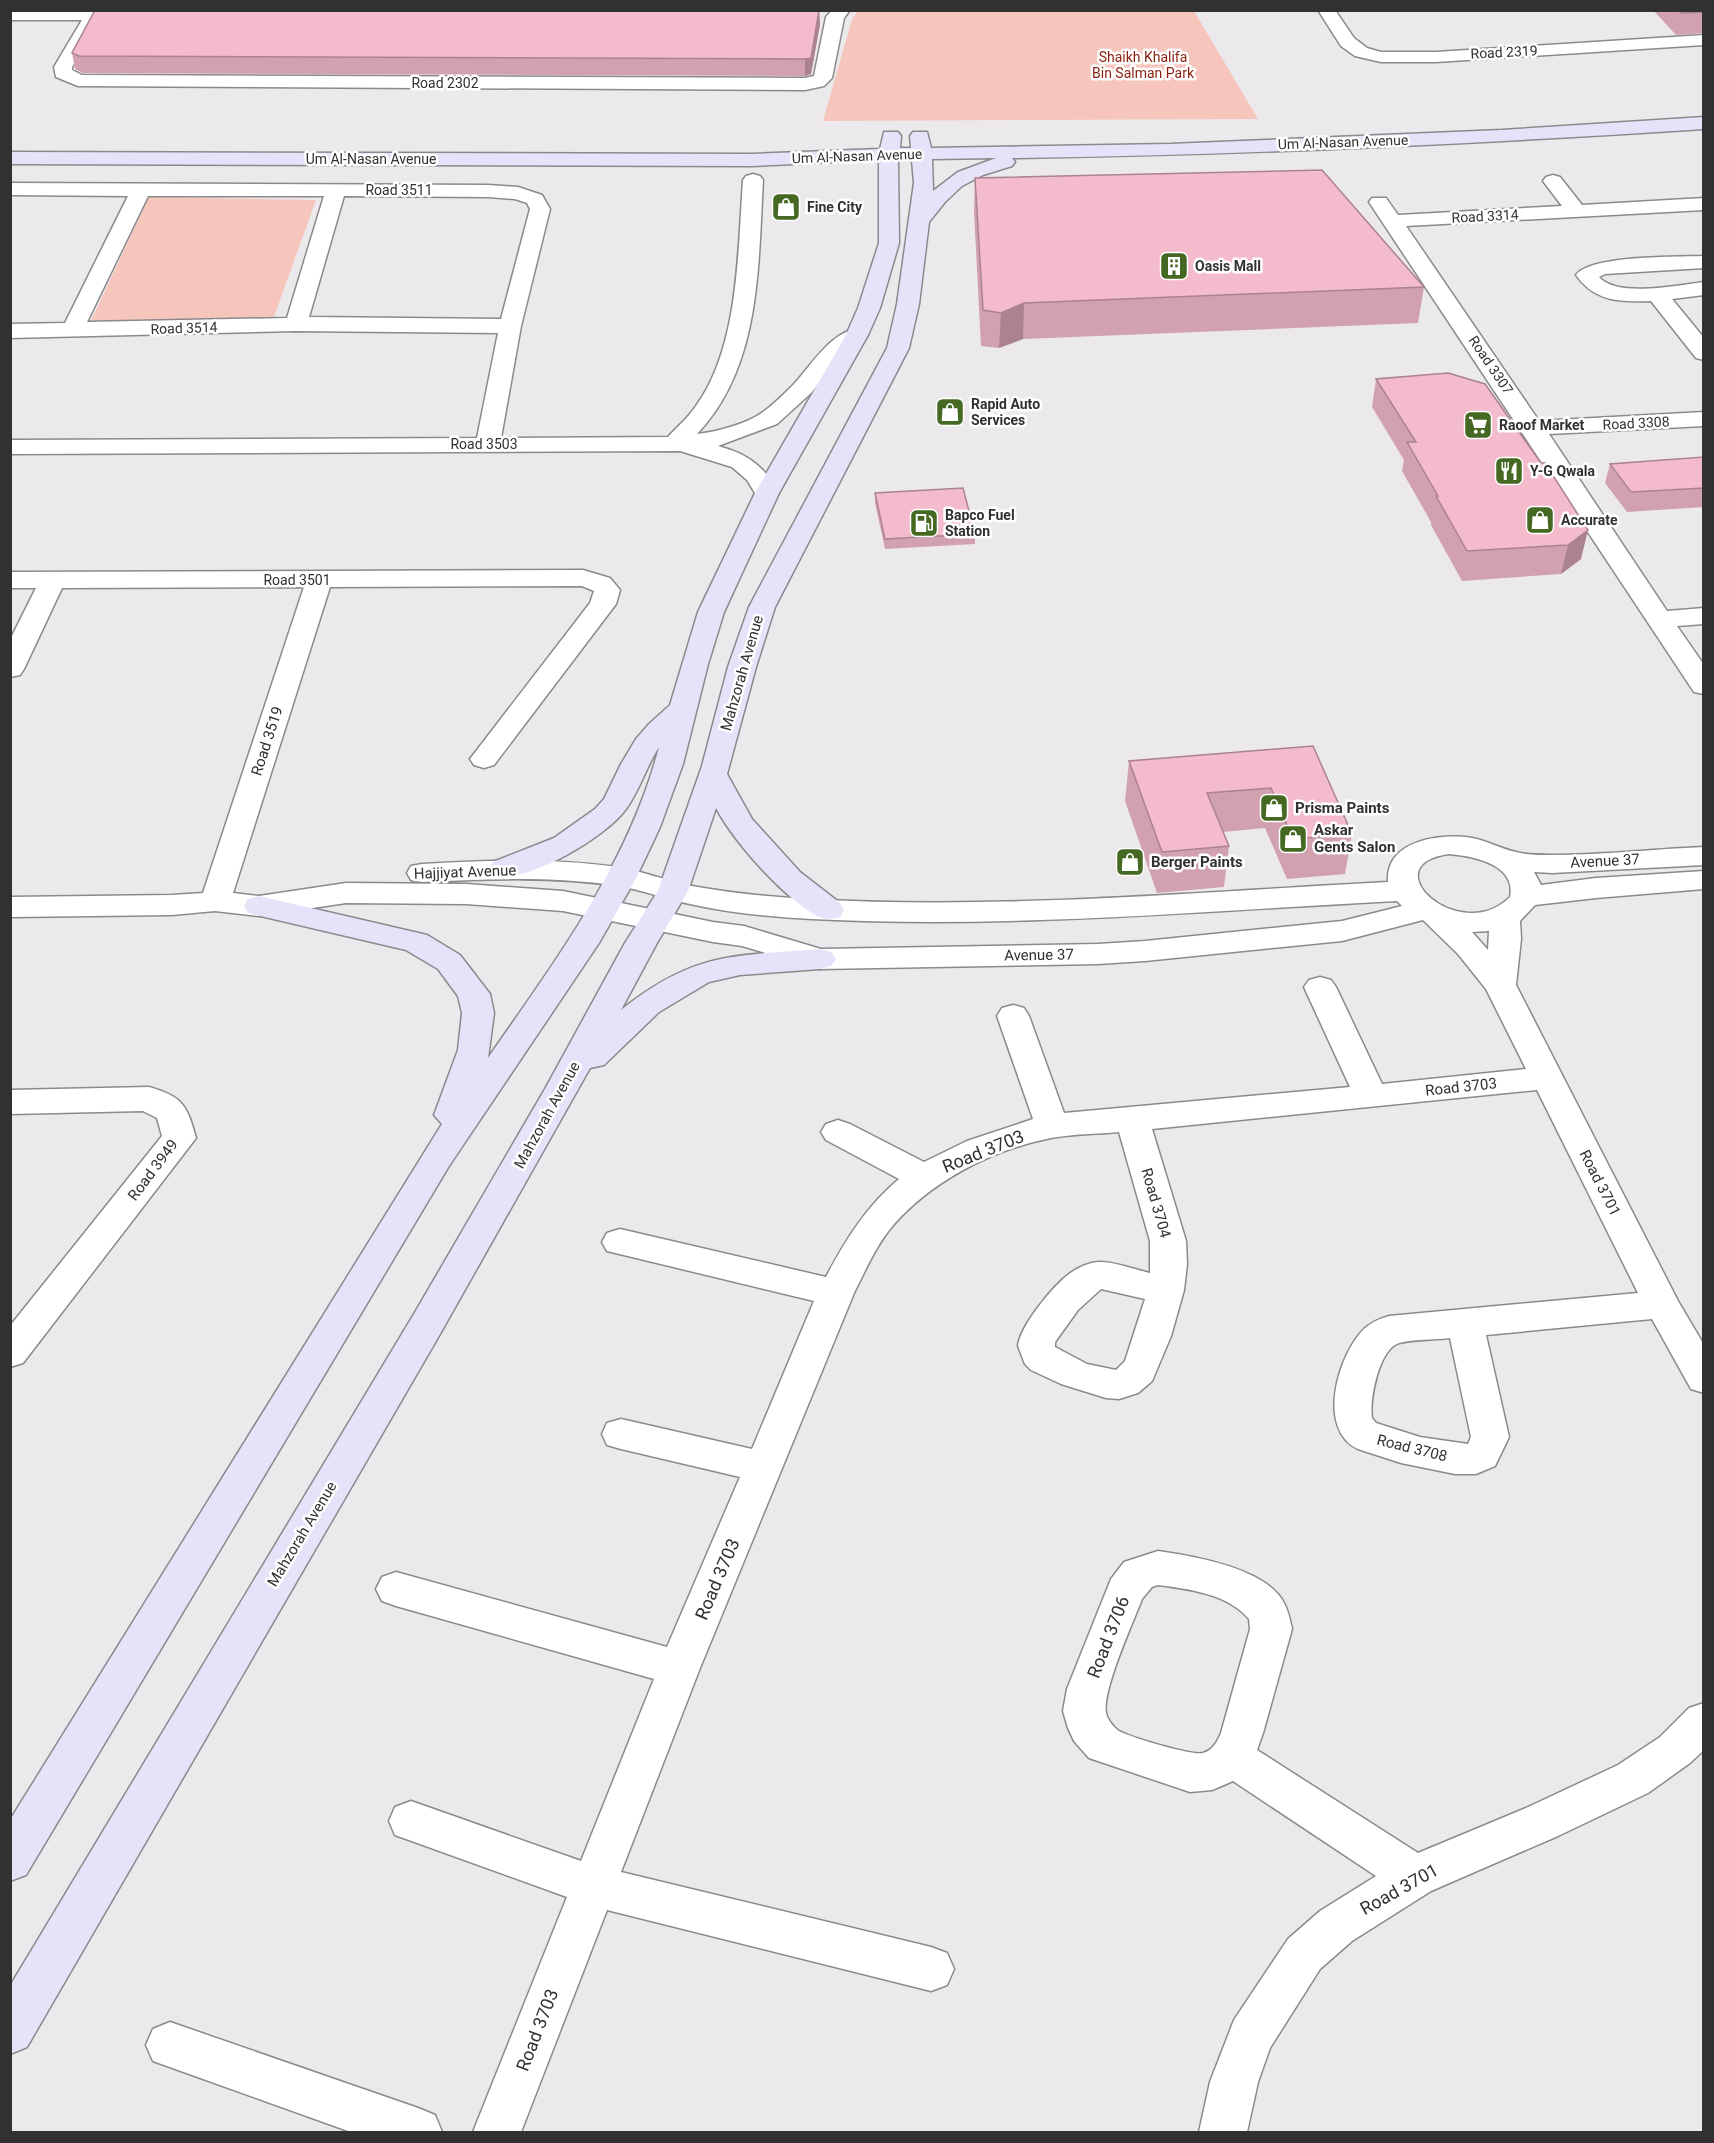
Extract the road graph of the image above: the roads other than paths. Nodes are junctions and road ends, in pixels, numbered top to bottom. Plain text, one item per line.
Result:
1 (1326, 10) edge
2 (94, 14) junction
3 (129, 14) edge
4 (10, 15) edge
5 (833, 15) edge
6 (1704, 40) edge
7 (1704, 111) edge
8 (1704, 123) edge
9 (855, 136) dead end
10 (891, 145) junction
11 (921, 145) junction
12 (1044, 153) junction
13 (10, 158) edge
14 (752, 170) junction
15 (850, 176) dead end
16 (1553, 181) dead end
17 (870, 186) dead end
18 (10, 189) edge
19 (141, 189) junction
20 (336, 189) junction
21 (1704, 204) edge
22 (888, 207) junction
23 (1577, 211) junction
24 (1386, 212) joint
25 (918, 223) junction
26 (1704, 262) edge
27 (1704, 288) edge
28 (1656, 293) junction
29 (296, 324) junction
30 (510, 326) junction
31 (10, 331) edge
32 (72, 331) junction
33 (857, 335) junction
34 (1703, 353) edge
35 (707, 408) junction
36 (1704, 419) edge
37 (1533, 428) junction
38 (748, 429) junction
39 (488, 444) junction
40 (675, 444) junction
41 (10, 447) edge
42 (766, 493) junction
43 (10, 580) edge
44 (53, 580) junction
45 (319, 580) junction
46 (1704, 616) edge
47 (1660, 619) junction
48 (10, 669) edge
49 (1704, 686) edge
50 (684, 708) junction
51 (484, 759) dead end
52 (713, 774) junction
53 (1704, 856) edge
54 (1507, 861) junction
55 (504, 869) junction
56 (621, 878) junction
57 (1704, 880) edge
58 (673, 891) junction
59 (215, 901) junction
60 (1422, 905) junction
61 (259, 906) junction
62 (10, 907) edge
63 (1515, 907) junction
64 (602, 909) junction
65 (829, 910) junction
66 (654, 920) junction
67 (820, 959) junction
68 (1500, 985) junction
69 (1320, 987) dead end
70 (1013, 1016) dead end
71 (1547, 1078) junction
72 (562, 1089) junction
73 (1371, 1097) junction
74 (10, 1102) edge
75 (1132, 1118) junction
76 (1052, 1126) junction
77 (838, 1132) dead end
78 (437, 1157) junction
79 (924, 1177) junction
80 (620, 1242) dead end
81 (1166, 1290) dead end
82 (836, 1293) junction
83 (1662, 1304) junction
84 (1465, 1323) dead end
85 (10, 1353) edge
86 (1704, 1379) edge
87 (621, 1434) dead end
88 (764, 1467) junction
89 (396, 1589) dead end
90 (679, 1668) junction
91 (1704, 1721) edge
92 (1232, 1757) junction
93 (411, 1821) dead end
94 (10, 1862) edge
95 (1415, 1876) junction
96 (594, 1886) junction
97 (931, 1969) dead end
98 (10, 2031) edge
99 (170, 2045) dead end
100 (418, 2133) edge
101 (497, 2133) edge
102 (1223, 2133) edge

1 - 6 street, Road 2319
2 - 3 street
2 - 4 street
2 - 5 street, Road 2302
7 - 11 main road, Um Al-Nasan Avenue
8 - 12 main road, Um Al-Nasan Avenue
9 - 10 main road, Um Al-Nasan Avenue
10 - 11 main road, Um Al-Nasan Avenue
10 - 14 main road, Um Al-Nasan Avenue
10 - 22 main road
11 - 12 main road, Um Al-Nasan Avenue
11 - 25 main road, Mahzorah Avenue
12 - 25 main road
13 - 14 main road, Um Al-Nasan Avenue
14 - 15 main road
14 - 35 street
16 - 23 street
17 - 22 main road
18 - 19 street, Road 3511
19 - 20 street, Road 3511
19 - 32 street
20 - 29 street
20 - 30 street, Road 3511
21 - 23 street, Road 3314
22 - 33 main road
23 - 24 street, Road 3314
24 - 37 street, Road 3307
25 - 52 main road, Mahzorah Avenue
26 - 28 street
27 - 28 street
28 - 34 street
29 - 30 street, Road 3514
29 - 32 street, Road 3514
30 - 39 street, Road 3511
31 - 32 street, Road 3514
33 - 38 street
33 - 42 main road
35 - 38 street
35 - 40 street
36 - 37 street, Road 3308
37 - 47 street, Road 3307
38 - 40 street
39 - 40 street, Road 3503
39 - 41 street, Road 3503
40 - 42 street
42 - 50 main road
43 - 44 street, Road 3501
44 - 45 street, Road 3501
44 - 48 street
45 - 51 street, Road 3501
45 - 59 street, Road 3519
46 - 47 street
47 - 49 street, Road 3307
50 - 55 main road
50 - 56 main road
52 - 58 main road, Mahzorah Avenue
52 - 65 main road
53 - 54 street, Avenue 37
54 - 60 street
54 - 63 street
55 - 56 street, Hajjiyat Avenue
55 - 61 street, Hajjiyat Avenue
56 - 58 street, Hajjiyat Avenue
56 - 64 main road
57 - 63 street, Avenue 37
58 - 65 street, Hajjiyat Avenue
58 - 66 main road, Mahzorah Avenue
59 - 61 street, Hajjiyat Avenue
59 - 62 street, Hajjiyat Avenue
60 - 63 street
60 - 65 street, Hajjiyat Avenue
60 - 67 street, Avenue 37
60 - 68 street, Road 3701
61 - 64 street, Hajjiyat Avenue
61 - 78 main road
63 - 68 street
64 - 66 street, Hajjiyat Avenue
64 - 78 main road
66 - 67 street, Avenue 37
66 - 72 main road, Mahzorah Avenue
67 - 72 main road
68 - 71 street, Road 3701
69 - 73 street
70 - 76 street
71 - 73 street, Road 3703
71 - 83 street, Road 3701
72 - 98 main road, Mahzorah Avenue
73 - 75 street, Road 3703
74 - 85 street, Road 3949
75 - 76 street, Road 3703
75 - 81 street, Road 3704
76 - 79 street, Road 3703
77 - 79 street
78 - 94 main road
79 - 82 street, Road 3703
80 - 82 street
82 - 88 street, Road 3703
83 - 84 street
83 - 86 street, Road 3701
87 - 88 street
88 - 90 street, Road 3703
89 - 90 street
90 - 96 street, Road 3703
91 - 95 street, Road 3701
92 - 92 street, Road 3706
92 - 95 street
93 - 96 street
95 - 102 street, Road 3701
96 - 97 street
96 - 101 street, Road 3703
99 - 100 street

